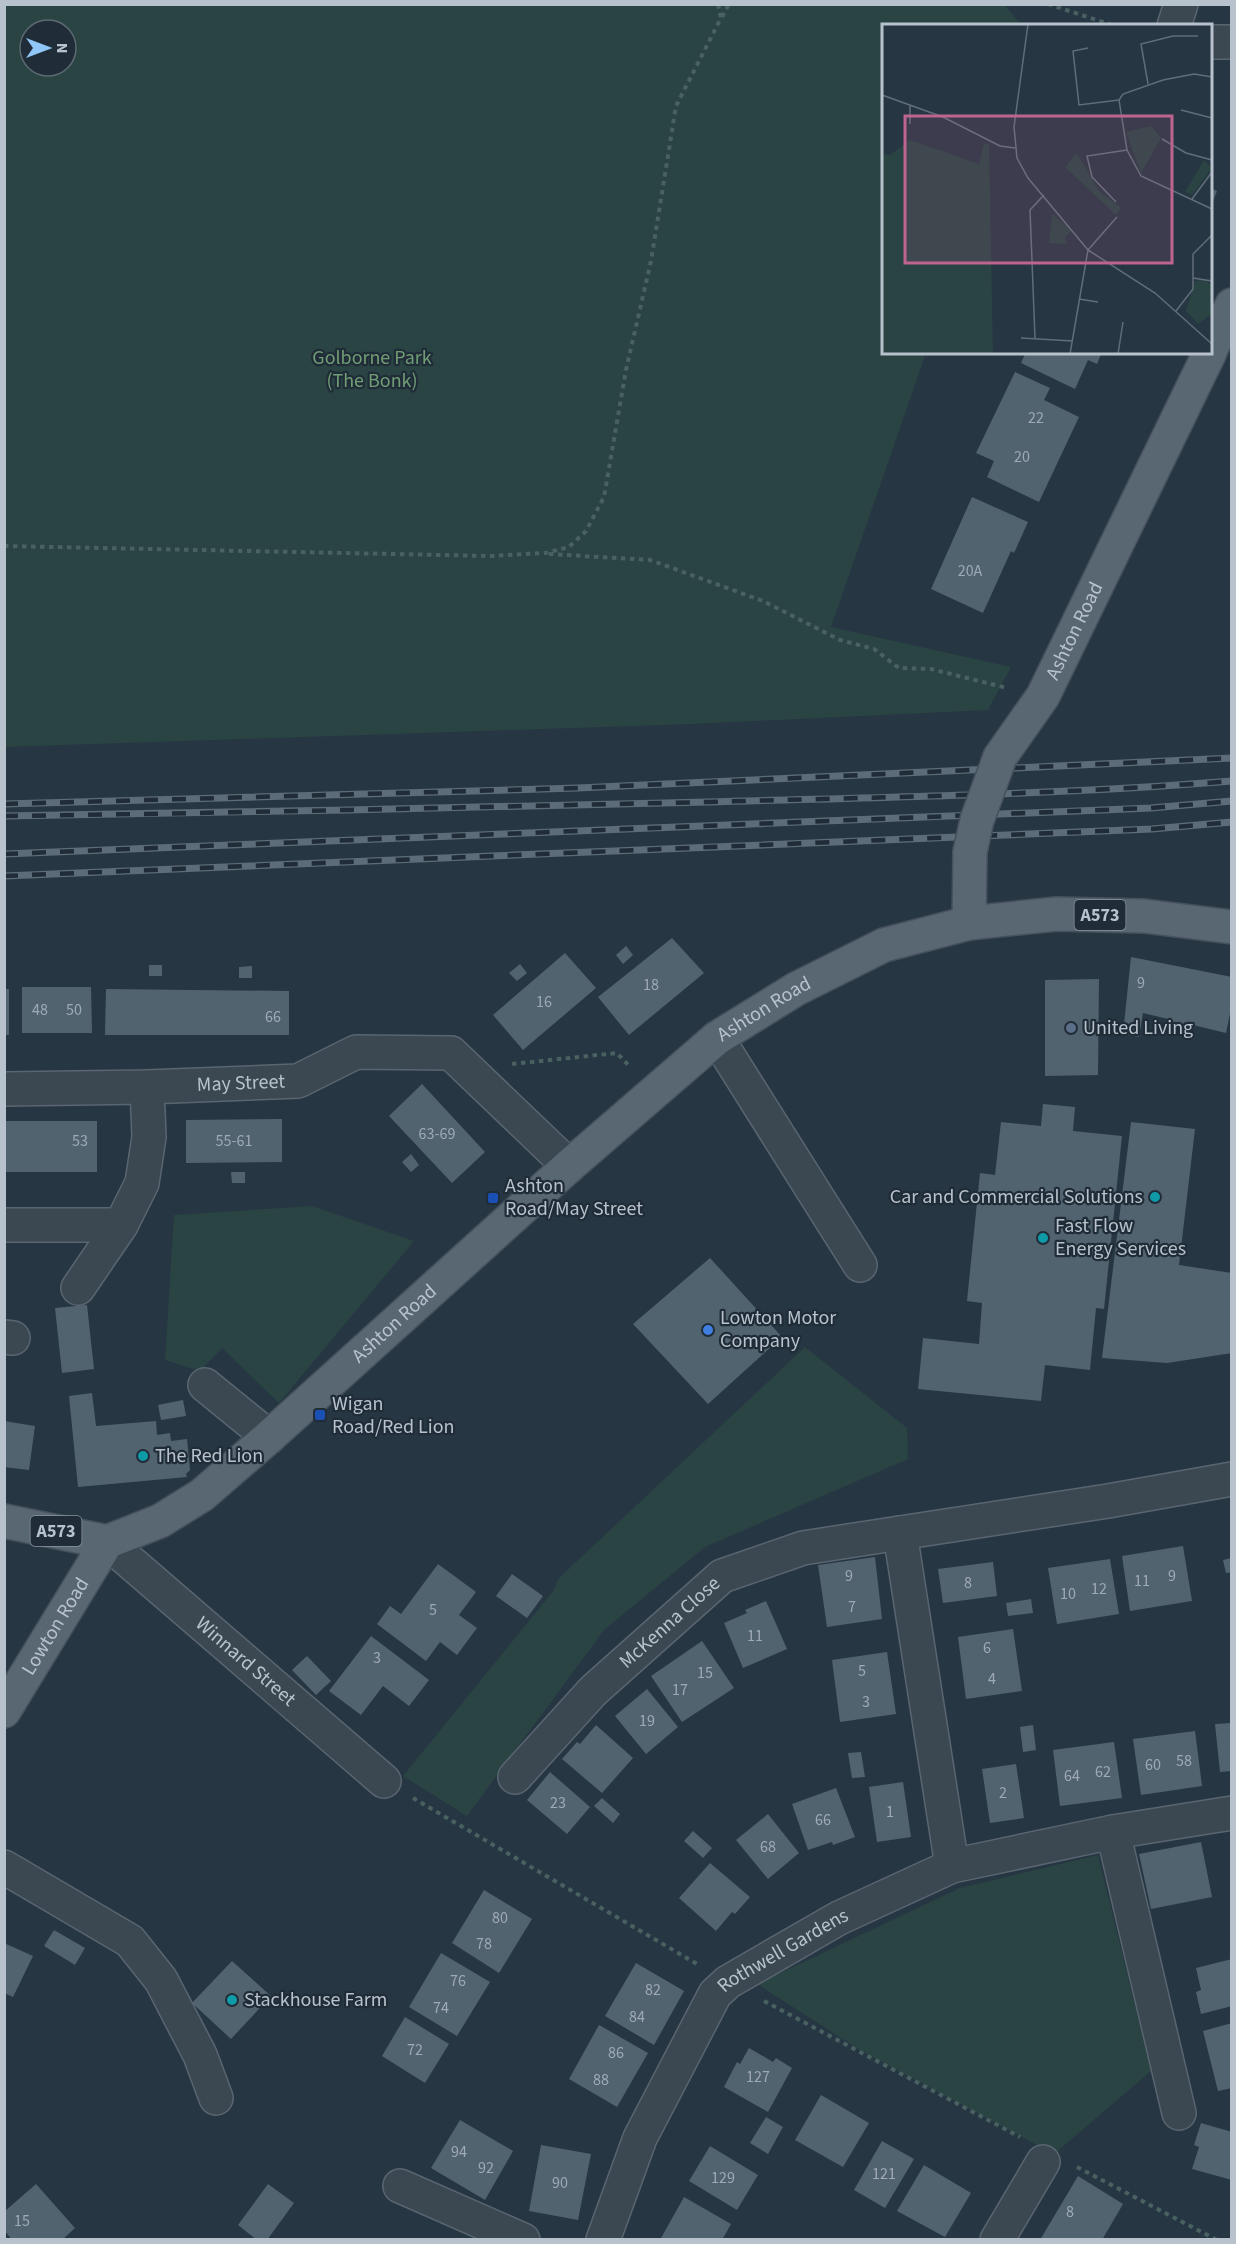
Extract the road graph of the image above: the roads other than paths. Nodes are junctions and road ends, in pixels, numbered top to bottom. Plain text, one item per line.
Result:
1 (1181, 4) edge
2 (1175, 24) edge
3 (1212, 42) edge
4 (1232, 42) edge
5 (1223, 312) edge
6 (1212, 346) edge
7 (1209, 354) edge
8 (969, 922) junction
9 (1232, 927) edge
10 (717, 1038) junction
11 (147, 1087) junction
12 (4, 1089) edge
13 (569, 1166) junction
14 (4, 1225) edge
15 (122, 1225) junction
16 (860, 1265) dead end
17 (78, 1288) dead end
18 (205, 1385) dead end
19 (269, 1437) junction
20 (1232, 1479) edge
21 (4, 1521) edge
22 (900, 1533) junction
23 (107, 1542) junction
24 (4, 1711) edge
25 (516, 1777) dead end
26 (384, 1781) road end
27 (1232, 1813) edge
28 (1113, 1832) junction
29 (952, 1866) junction
30 (4, 1867) edge
31 (216, 2098) dead end
32 (1179, 2113) dead end
33 (1058, 2164) road end
34 (400, 2186) dead end
35 (524, 2240) edge
36 (603, 2240) edge
37 (997, 2240) edge

1 - 2 street
3 - 4 street
5 - 6 main road, Ashton Road
7 - 8 main road, Ashton Road, bridge
8 - 9 main road, A573
8 - 10 main road, Ashton Road / A573
10 - 13 main road, Ashton Road / A573
10 - 16 street
11 - 12 street, May Street
11 - 13 street, May Street
11 - 15 street
13 - 19 main road, Ashton Road / A573
14 - 15 street
15 - 17 street
18 - 19 street
19 - 23 main road, Ashton Road / A573
20 - 22 street, McKenna Close
21 - 23 main road, A573
22 - 25 street, McKenna Close
22 - 29 street
23 - 24 main road, Lowton Road
23 - 26 street, Winnard Street
27 - 28 street, Rothwell Gardens
28 - 29 street, Rothwell Gardens
28 - 32 street
29 - 36 street, Rothwell Gardens
30 - 31 street
33 - 37 street
34 - 35 street

